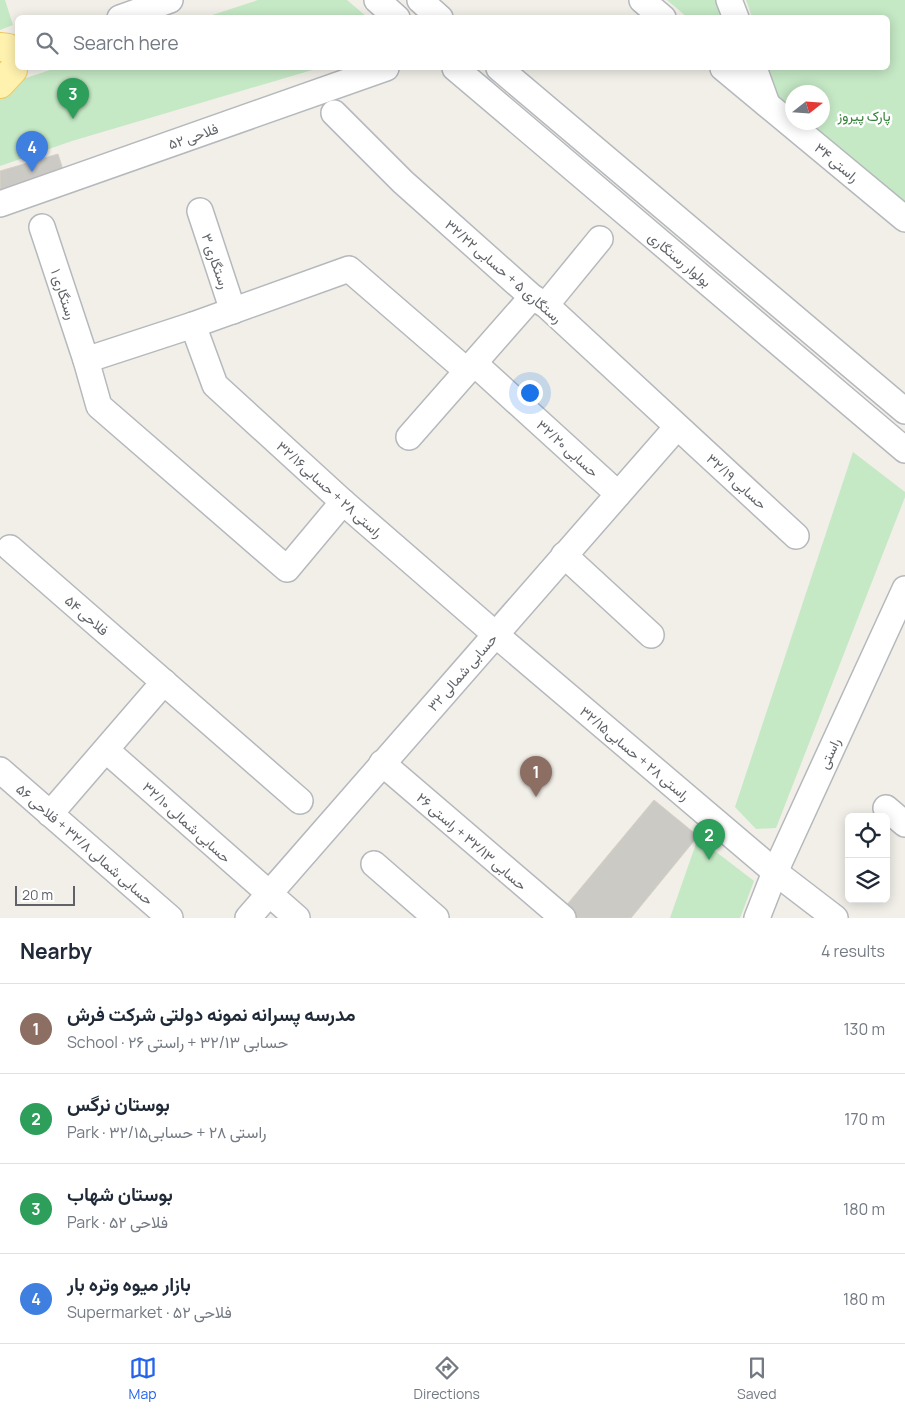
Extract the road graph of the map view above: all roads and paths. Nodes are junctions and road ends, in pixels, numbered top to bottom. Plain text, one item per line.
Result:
1 (170, 0) edge
2 (377, 0) edge
3 (420, 0) edge
4 (642, 0) edge
5 (729, 0) edge
6 (128, 15) edge
7 (394, 15) edge
8 (437, 15) edge
9 (660, 15) edge
10 (735, 15) edge
11 (380, 70) edge
12 (457, 70) edge
13 (500, 70) edge
14 (725, 70) edge
15 (755, 70) edge
16 (767, 104) junction
17 (334, 112) dead end
18 (0, 204) edge
19 (200, 211) dead end
20 (905, 219) edge
21 (42, 227) dead end
22 (600, 239) dead end
23 (539, 301) junction
24 (233, 311) junction
25 (193, 325) junction
26 (86, 360) junction
27 (471, 367) junction
28 (905, 410) edge
29 (677, 427) junction
30 (409, 437) dead end
31 (905, 450) edge
32 (618, 494) junction
33 (343, 502) junction
34 (796, 536) dead end
35 (10, 548) dead end
36 (564, 555) junction
37 (905, 589) edge
38 (495, 634) junction
39 (651, 636) dead end
40 (164, 682) junction
41 (106, 750) junction
42 (382, 763) junction
43 (0, 770) edge
44 (300, 801) dead end
45 (886, 808) dead end
46 (50, 814) junction
47 (905, 824) edge
48 (374, 864) dead end
49 (774, 872) junction
50 (268, 894) junction
51 (170, 918) edge
52 (248, 918) edge
53 (297, 918) edge
54 (436, 918) edge
55 (563, 918) edge
56 (757, 918) edge
57 (835, 918) edge

1 - 6 street
2 - 7 street
3 - 8 street
4 - 9 street
5 - 10 street
11 - 18 street, فلاحی ۵۲
12 - 31 street, بولوار رستگاری
13 - 28 street
14 - 16 street, راستی ۳۴
15 - 16 street
16 - 20 street, راستی ۳۴
17 - 23 street, رستگاری ۵ + حسابی ۳۲/۲۲
19 - 24 street, رستگاری ۳
21 - 26 street, رستگاری ۱
22 - 23 street
23 - 27 street
23 - 29 street, رستگاری ۵ + حسابی ۳۲/۲۲
24 - 25 street
24 - 27 street, حسابی ۳۲/۲۰
25 - 26 street
25 - 33 street, راستی ۲۸ + حسابی۳۲/۱۶
26 - 33 street, رستگاری ۱
27 - 30 street
27 - 32 street, حسابی ۳۲/۲۰
29 - 32 street, حسابی شمالی ۳۲
29 - 34 street, حسابی ۳۲/۱۹
32 - 36 street, حسابی شمالی ۳۲
33 - 38 street, راستی ۲۸ + حسابی۳۲/۱۶
35 - 40 street, فلاحی ۵۴
36 - 38 street, حسابی شمالی ۳۲
36 - 39 street
37 - 49 street, راستی
38 - 42 street, حسابی شمالی ۳۲
38 - 49 street, راستی ۲۸ + حسابی۳۲/۱۵
40 - 41 street
40 - 44 street, فلاحی ۵۴
41 - 46 street
41 - 50 street, حسابی شمالی ۳۲/۱۰
42 - 50 street, حسابی شمالی ۳۲
42 - 55 street, حسابی ۳۲/۱۳ + راستی ۲۶
43 - 46 street, حسابی شمالی ۳۲/۸ + فلاحی ۵۶
45 - 47 street
46 - 51 street, حسابی شمالی ۳۲/۸ + فلاحی ۵۶
48 - 54 street
49 - 56 street, راستی
49 - 57 street, راستی ۲۸ + حسابی۳۲/۱۵
50 - 52 street, حسابی شمالی ۳۲
50 - 53 street, حسابی شمالی ۳۲/۱۰

